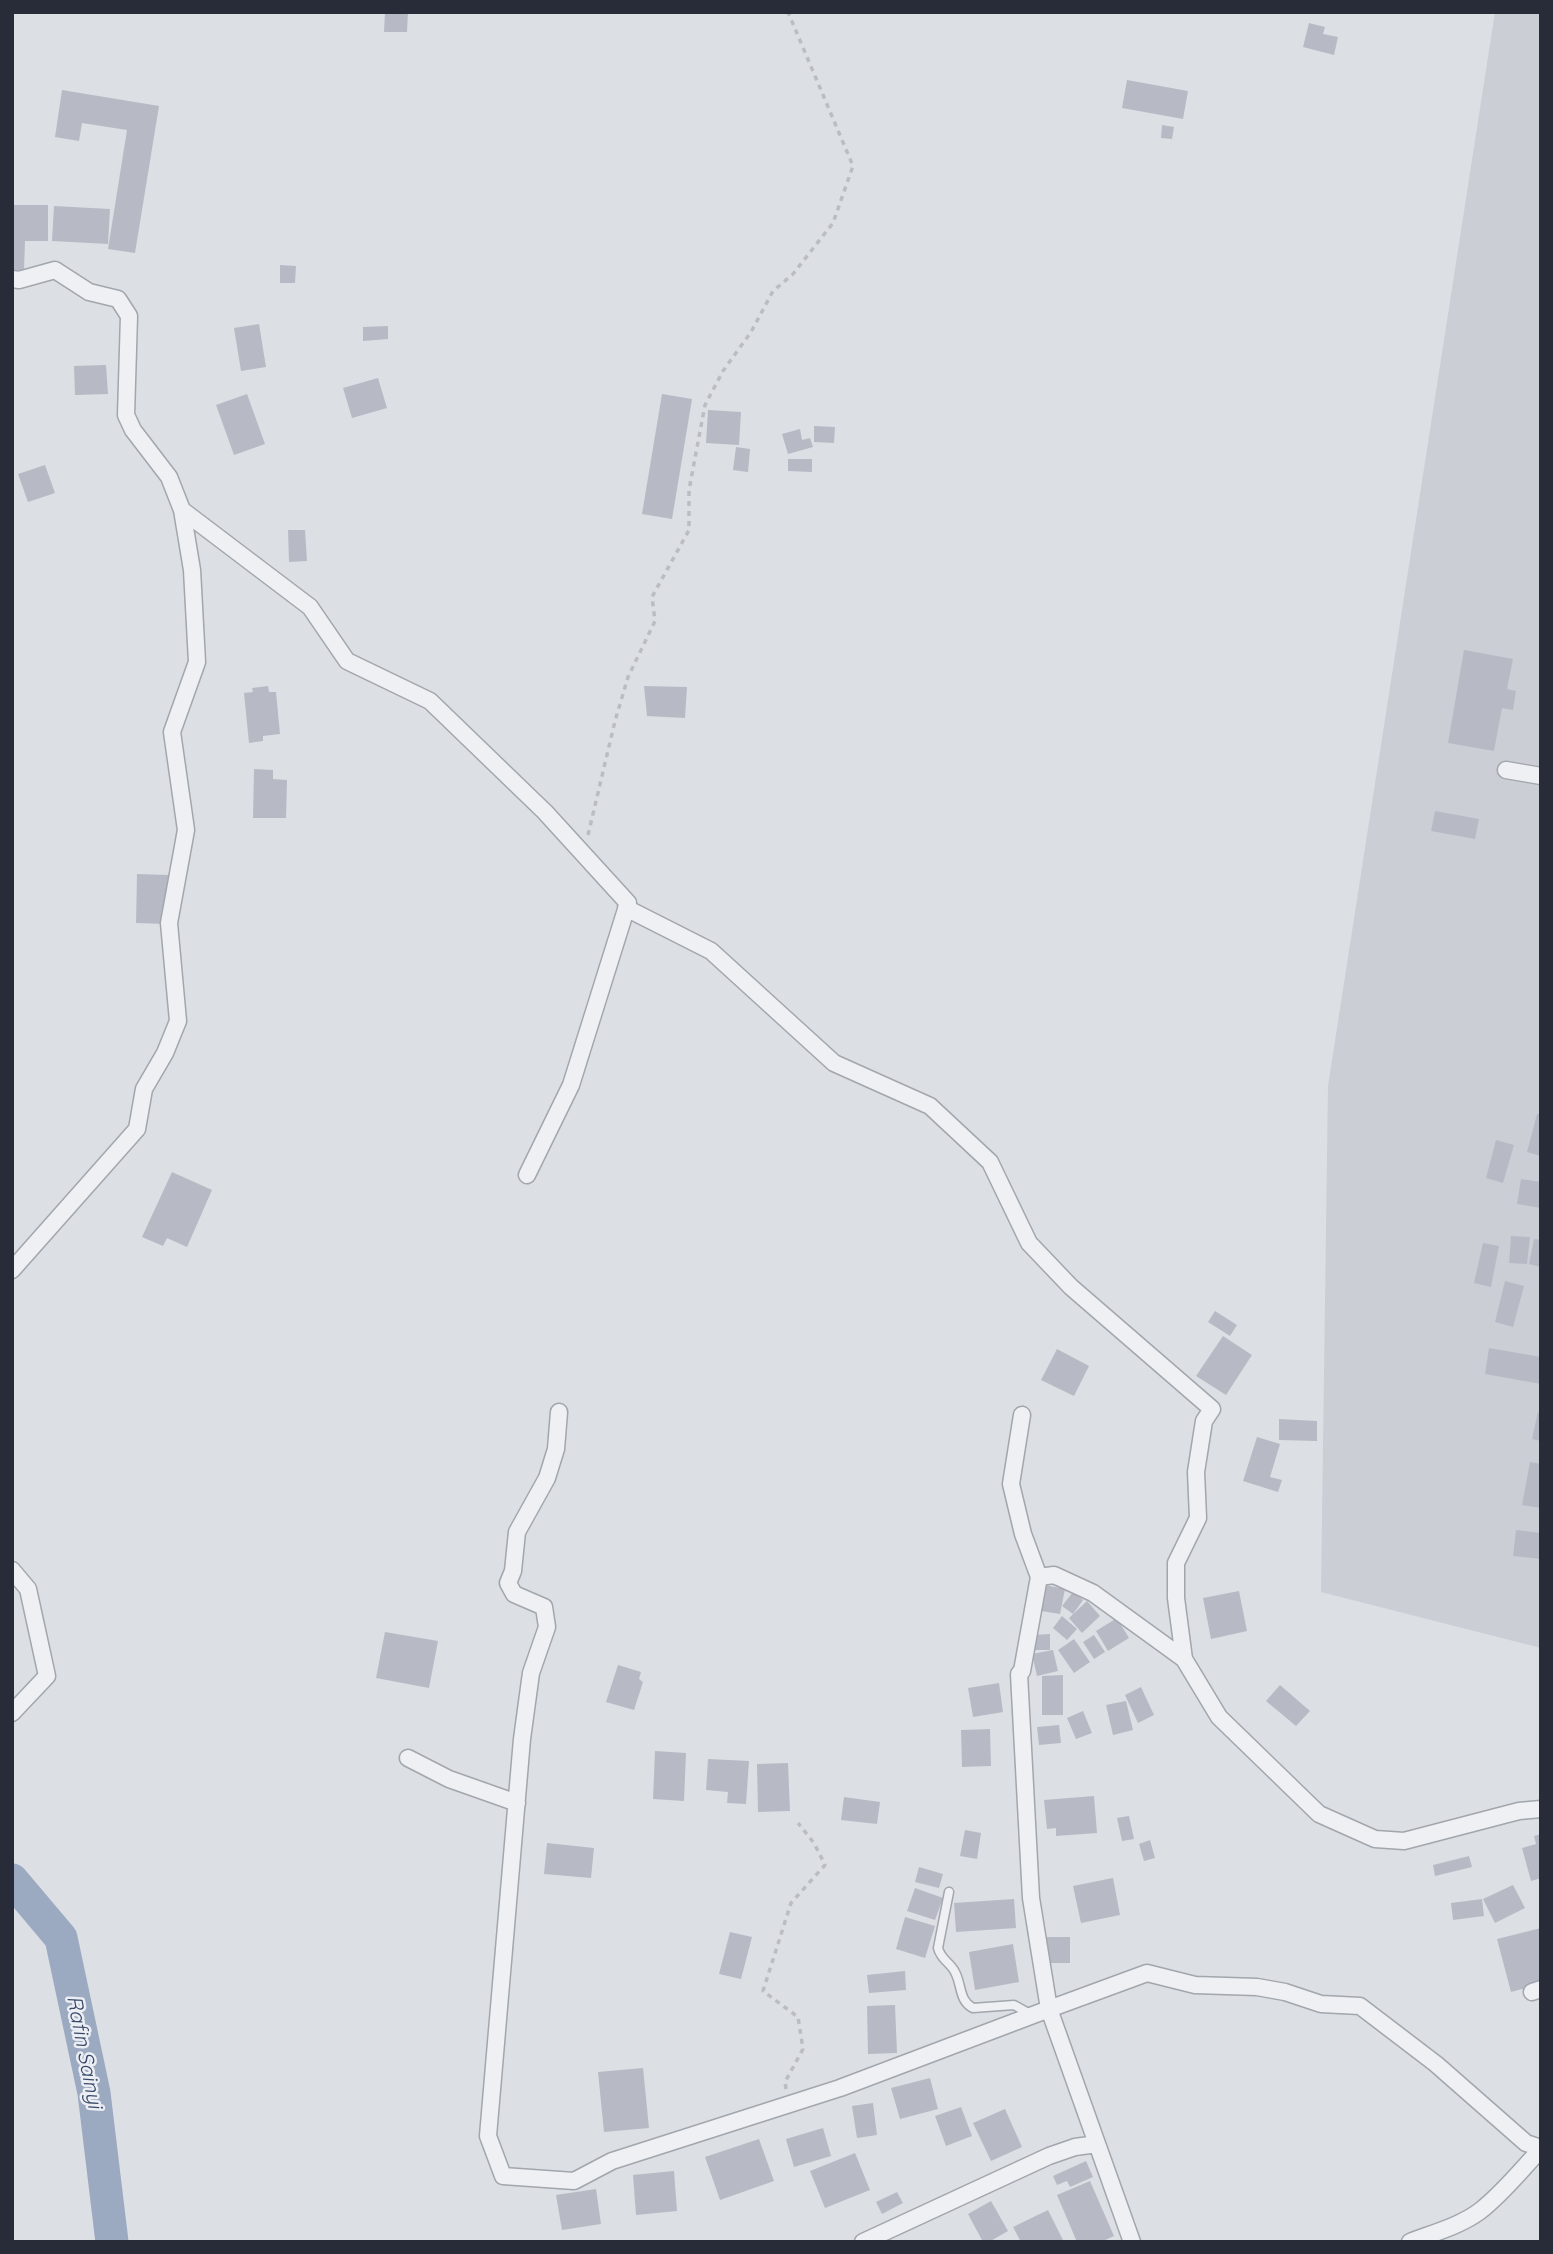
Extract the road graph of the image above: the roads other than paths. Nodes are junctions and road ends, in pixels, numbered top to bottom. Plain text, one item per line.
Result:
1 (12, 279) edge
2 (182, 510) junction
3 (1506, 770) dead end
4 (1541, 776) edge
5 (626, 908) junction
6 (527, 1175) dead end
7 (12, 1270) edge
8 (559, 1412) dead end
9 (1022, 1415) dead end
10 (12, 1570) edge
11 (1039, 1577) junction
12 (1184, 1660) junction
13 (12, 1713) edge
14 (408, 1758) dead end
15 (517, 1803) junction
16 (1541, 1809) edge
17 (949, 1892) dead end
18 (1049, 2009) junction
19 (1032, 2015) junction
20 (1097, 2144) junction
21 (1541, 2149) edge
22 (863, 2242) edge
23 (1132, 2242) edge
24 (1410, 2242) edge

1 - 2 street
2 - 5 street
2 - 7 street
3 - 4 street
5 - 6 street
5 - 12 street
8 - 15 street
9 - 11 street
10 - 13 street
11 - 12 street
11 - 18 street
12 - 16 street
14 - 15 street
15 - 19 street
17 - 19 lane
18 - 19 street
18 - 20 street
18 - 21 street
20 - 22 street
20 - 23 street
21 - 24 street

